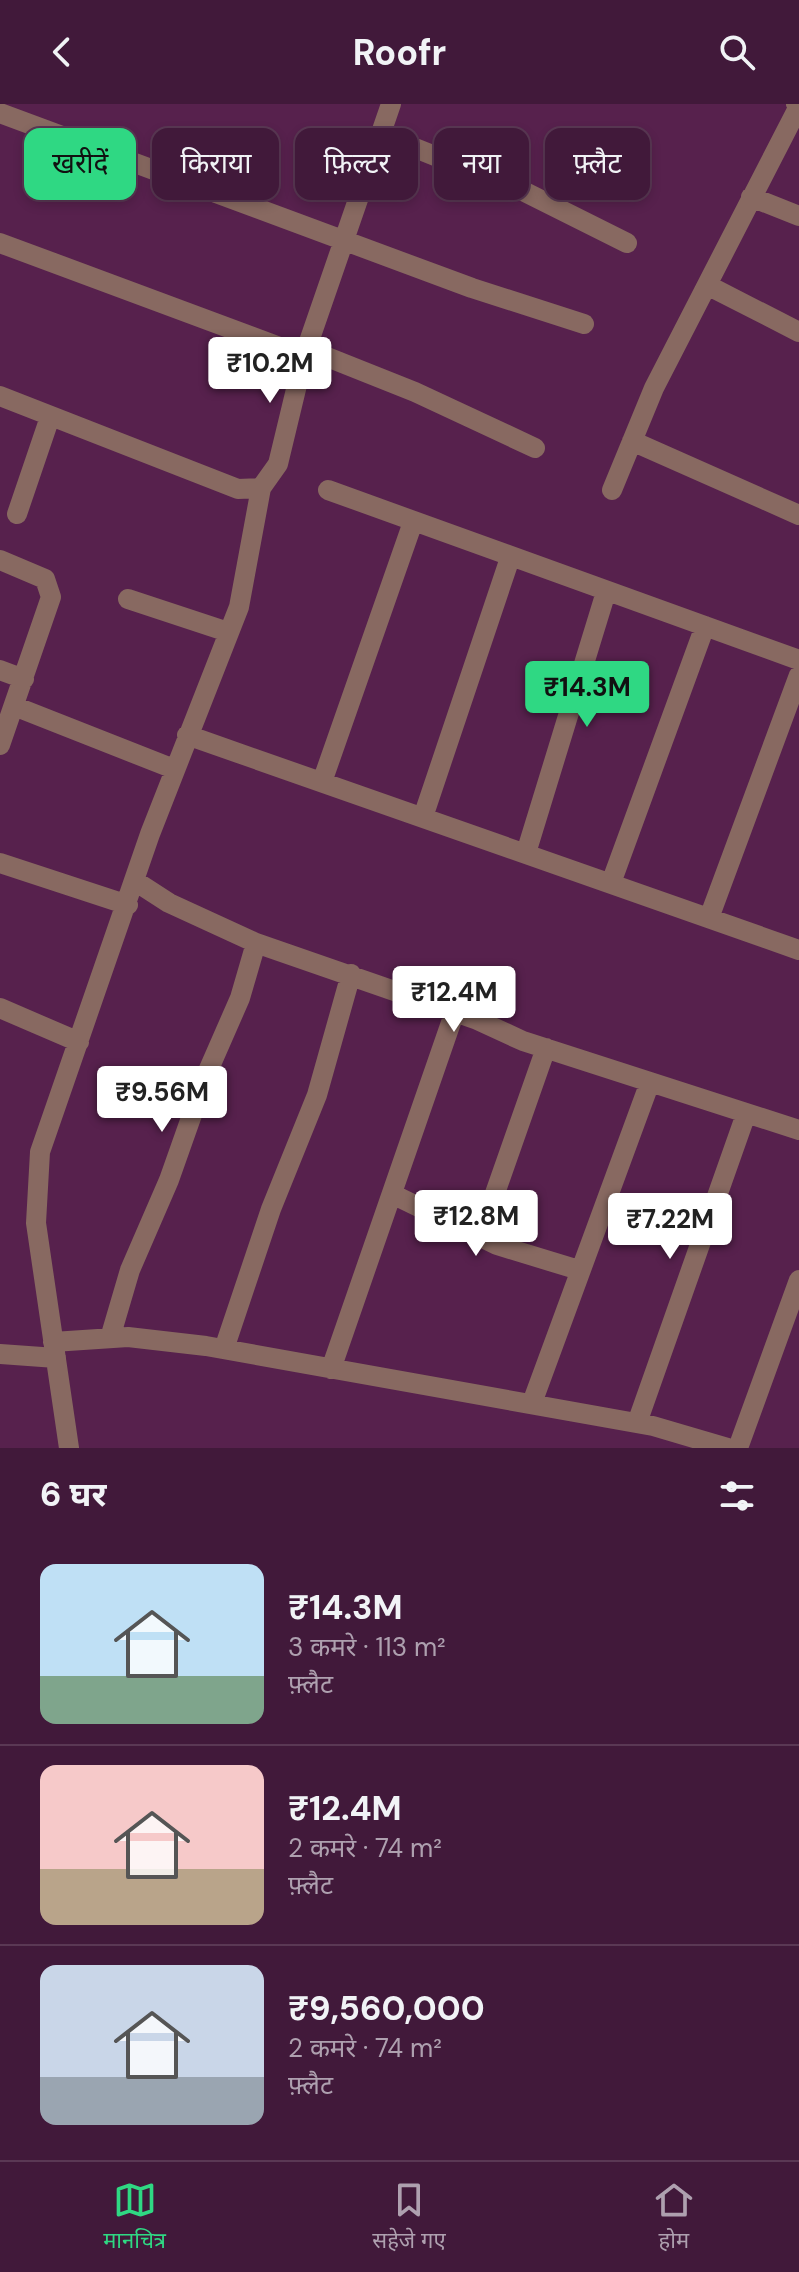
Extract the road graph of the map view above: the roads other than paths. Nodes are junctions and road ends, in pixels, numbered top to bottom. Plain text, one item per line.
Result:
1 (391, 104) edge
2 (796, 104) edge
3 (0, 113) edge
4 (382, 128) edge
5 (418, 149) edge
6 (751, 197) junction
7 (357, 200) edge
8 (799, 216) edge
9 (344, 238) junction
10 (0, 243) edge
11 (627, 243) dead end
12 (707, 285) junction
13 (584, 324) dead end
14 (799, 332) edge
15 (306, 352) junction
16 (0, 396) edge
17 (50, 417) junction
18 (632, 441) junction
19 (535, 448) dead end
20 (261, 488) junction
21 (328, 490) dead end
22 (612, 490) dead end
23 (17, 514) dead end
24 (799, 515) edge
25 (413, 522) junction
26 (510, 558) junction
27 (0, 560) edge
28 (606, 592) junction
29 (128, 599) dead end
30 (705, 626) junction
31 (228, 632) junction
32 (799, 660) edge
33 (0, 670) edge
34 (799, 675) edge
35 (24, 679) junction
36 (14, 706) junction
37 (187, 735) junction
38 (0, 745) edge
39 (174, 769) junction
40 (322, 782) junction
41 (423, 817) junction
42 (526, 853) junction
43 (0, 863) edge
44 (135, 881) junction
45 (611, 883) junction
46 (128, 905) junction
47 (709, 918) junction
48 (256, 943) junction
49 (799, 950) edge
50 (351, 974) junction
51 (0, 1008) edge
52 (455, 1011) junction
53 (79, 1042) junction
54 (546, 1048) junction
55 (650, 1082) junction
56 (746, 1114) junction
57 (799, 1130) edge
58 (392, 1194) junction
59 (480, 1236) junction
60 (579, 1270) junction
61 (799, 1280) edge
62 (110, 1338) junction
63 (224, 1349) junction
64 (55, 1350) junction
65 (0, 1354) edge
66 (331, 1369) junction
67 (532, 1403) junction
68 (637, 1423) junction
69 (69, 1448) edge
70 (728, 1448) edge
71 (738, 1448) edge

1 - 4 street
2 - 6 street
3 - 9 street
5 - 11 street
6 - 8 street
6 - 12 street
7 - 9 street
9 - 13 street
9 - 15 street
10 - 15 street
12 - 14 street
12 - 18 street
15 - 19 street
15 - 20 street
16 - 17 street
17 - 20 street
17 - 23 street
18 - 22 street
18 - 24 street
20 - 31 street
21 - 25 street
25 - 26 street
25 - 40 street
26 - 28 street
26 - 41 street
27 - 35 street
28 - 30 street
28 - 42 street
29 - 31 street
30 - 32 street
30 - 45 street
31 - 37 street
33 - 35 street
34 - 47 street
35 - 36 street
36 - 38 street
36 - 39 street
37 - 39 street
37 - 40 street
39 - 44 street
40 - 41 street
41 - 42 street
42 - 45 street
43 - 46 street
44 - 46 street
44 - 48 street
45 - 47 street
46 - 53 street
47 - 49 street
48 - 50 street
48 - 62 street
50 - 52 street
50 - 63 street
51 - 53 street
52 - 54 street
52 - 58 street
53 - 64 street
54 - 55 street
54 - 59 street
55 - 56 street
55 - 60 street
56 - 57 street
56 - 68 street
58 - 59 street
58 - 66 street
59 - 60 street
60 - 67 street
61 - 71 street
62 - 63 street
62 - 64 street
63 - 66 street
64 - 65 street
64 - 69 street
66 - 67 street
67 - 68 street
68 - 70 street

